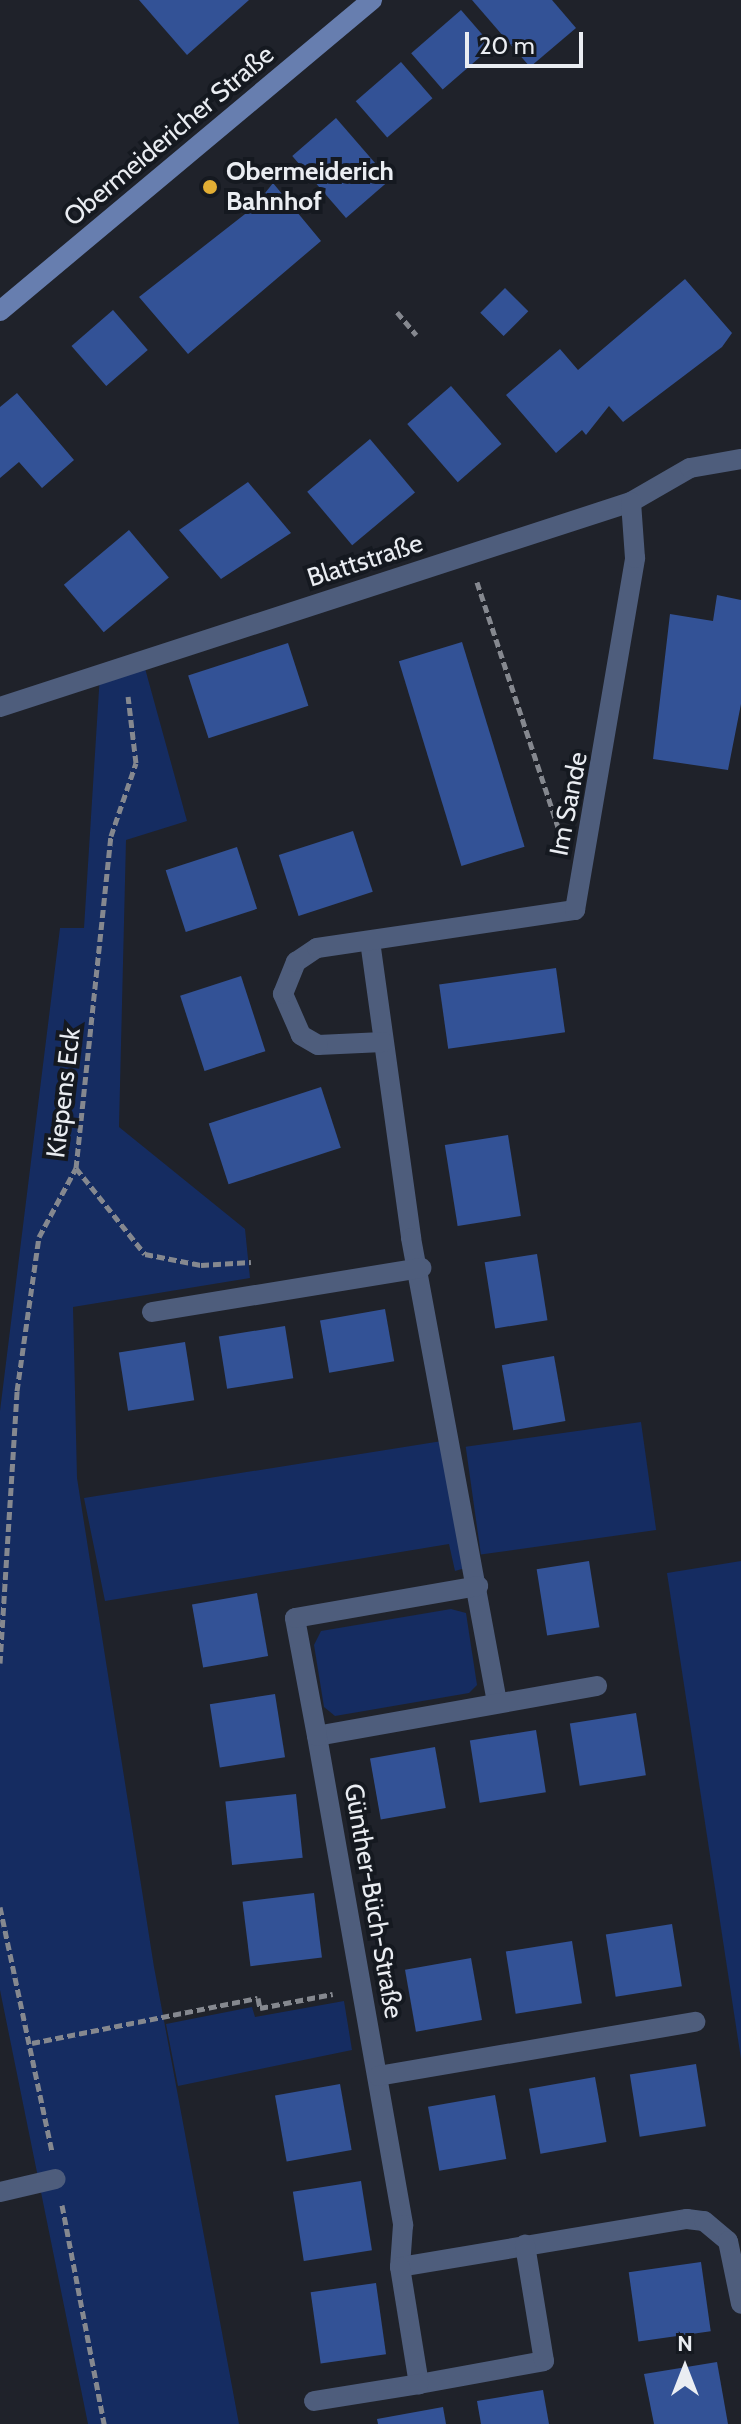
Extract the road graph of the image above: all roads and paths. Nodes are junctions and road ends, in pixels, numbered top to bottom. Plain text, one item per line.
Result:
1 (372, 0) edge
2 (0, 311) edge
3 (397, 312) dead end
4 (416, 335) dead end
5 (741, 459) edge
6 (631, 502) junction
7 (470, 555) junction
8 (118, 669) junction
9 (0, 707) edge
10 (585, 857) junction
11 (370, 941) junction
12 (383, 1042) junction
13 (76, 1168) junction
14 (265, 1261) dead end
15 (421, 1268) junction
16 (152, 1312) dead end
17 (478, 1586) junction
18 (0, 1663) edge
19 (597, 1686) dead end
20 (497, 1703) junction
21 (317, 1736) junction
22 (361, 1989) junction
23 (695, 2022) dead end
24 (32, 2043) dead end
25 (378, 2076) junction
26 (56, 2179) dead end
27 (0, 2192) edge
28 (525, 2245) junction
29 (400, 2267) junction
30 (741, 2304) edge
31 (419, 2384) junction
32 (314, 2401) dead end

1 - 2 main road, Obermeidericher Straße
3 - 4 path
5 - 6 street, Blattstraße
6 - 7 street, Blattstraße
6 - 10 street, Im Sande
7 - 8 street, Blattstraße
7 - 10 path
8 - 9 street, Blattstraße
8 - 13 path, Kiepens Eck
10 - 11 street, Im Sande
11 - 12 street
11 - 12 street, Im Sande
12 - 15 street
13 - 14 path
13 - 18 path, Kiepens Eck
15 - 16 street
15 - 17 street
17 - 20 street
17 - 21 street, Günther-Büch-Straße
19 - 20 street
20 - 21 street
21 - 22 street, Günther-Büch-Straße
22 - 24 path
22 - 25 street, Günther-Büch-Straße
23 - 25 street
25 - 29 street, Günther-Büch-Straße
26 - 27 street
28 - 29 street
28 - 30 street
28 - 31 street
29 - 31 street, Günther-Büch-Straße
31 - 32 street

